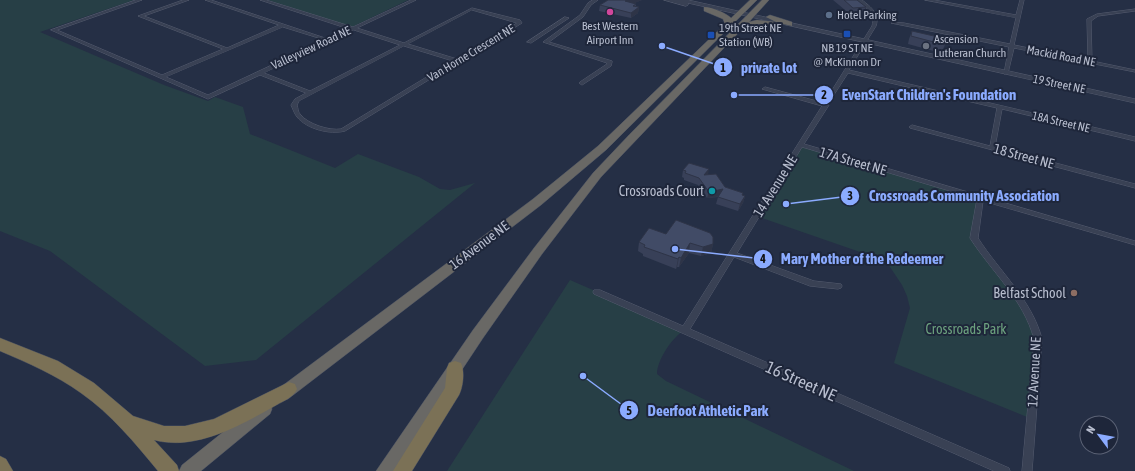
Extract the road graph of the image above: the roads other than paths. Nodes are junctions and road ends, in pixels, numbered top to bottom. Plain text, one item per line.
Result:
1 (140, 0) edge
2 (187, 0) edge
3 (207, 0) edge
4 (262, 0) edge
5 (414, 0) edge
6 (596, 0) edge
7 (668, 0) edge
8 (681, 0) edge
9 (748, 0) edge
10 (754, 0) edge
11 (766, 0) edge
12 (859, 0) edge
13 (927, 0) edge
14 (1022, 0) edge
15 (707, 9) joint
16 (757, 9) junction
17 (725, 10) junction
18 (1135, 10) edge
19 (1018, 17) junction
20 (567, 18) dead end
21 (741, 19) junction
22 (893, 23) dead end
23 (776, 24) junction
24 (789, 24) junction
25 (283, 25) junction
26 (353, 28) junction
27 (328, 40) junction
28 (865, 41) junction
29 (529, 42) dead end
30 (404, 44) junction
31 (1012, 46) junction
32 (226, 49) junction
33 (457, 61) junction
34 (1090, 61) junction
35 (1135, 70) edge
36 (847, 71) junction
37 (260, 73) junction
38 (1006, 73) junction
39 (162, 77) junction
40 (582, 83) dead end
41 (765, 89) dead end
42 (311, 93) junction
43 (1135, 101) edge
44 (826, 105) junction
45 (1000, 107) junction
46 (912, 127) dead end
47 (1135, 139) edge
48 (801, 145) junction
49 (992, 148) junction
50 (1135, 186) edge
51 (980, 198) junction
52 (1135, 243) edge
53 (732, 254) junction
54 (838, 286) dead end
55 (597, 292) dead end
56 (685, 330) junction
57 (0, 344) edge
58 (455, 368) junction
59 (288, 389) junction
60 (127, 422) junction
61 (0, 466) edge
62 (4, 471) edge
63 (170, 471) edge
64 (188, 471) edge
65 (385, 471) edge
66 (402, 471) edge
67 (1005, 471) edge
68 (1027, 471) edge

1 - 39 street
2 - 32 street
3 - 25 street
4 - 26 street
5 - 26 street, Valleyview Road NE
6 - 40 street
7 - 15 street
8 - 17 street, 19 Street NE
9 - 17 highway
10 - 21 highway, 16 Avenue NE
11 - 16 highway, 16 Avenue NE
12 - 28 street, 14 Avenue NE
13 - 19 street
14 - 19 street
15 - 21 highway
16 - 21 highway, 16 Avenue NE
16 - 24 highway
17 - 21 street, 19 Street NE
18 - 34 street
19 - 31 street
20 - 29 street
21 - 23 street, 19 Street NE
21 - 23 highway
21 - 24 street, 19 Street NE
21 - 58 highway, 16 Avenue NE
21 - 59 highway, 16 Avenue NE
22 - 31 street, Mackid Road NE
23 - 28 street, 19 Street NE
24 - 28 street, 19 Street NE
25 - 27 street
25 - 32 street
26 - 27 street, Valleyview Road NE
26 - 30 street
27 - 37 street, Valleyview Road NE
28 - 36 street, 14 Avenue NE
28 - 38 street, 19 Street NE
30 - 33 street
30 - 33 street, Van Horne Crescent NE
30 - 42 street, Van Horne Crescent NE
31 - 34 street, Mackid Road NE
31 - 38 street
32 - 39 street
33 - 42 street, Van Horne Crescent NE
34 - 35 street, Mackid Road NE
36 - 44 street, 14 Avenue NE
36 - 45 street, 18A Street NE
37 - 39 street, Valleyview Road NE
37 - 42 street
38 - 43 street, 19 Street NE
41 - 44 street
44 - 48 street, 14 Avenue NE
45 - 47 street, 18A Street NE
45 - 49 street
46 - 49 street, 18 Street NE
48 - 51 street, 17A Street NE
48 - 53 street, 14 Avenue NE
49 - 50 street, 18 Street NE
51 - 52 street, 17A Street NE
51 - 68 street, 12 Avenue NE
53 - 54 street
53 - 56 street, 14 Avenue NE
55 - 56 street, 16 Street NE
56 - 67 street, 16 Street NE
57 - 60 highway
58 - 65 highway, 16 Avenue NE
58 - 66 highway
59 - 60 highway
59 - 64 highway, 16 Avenue NE
60 - 63 highway
61 - 62 highway

